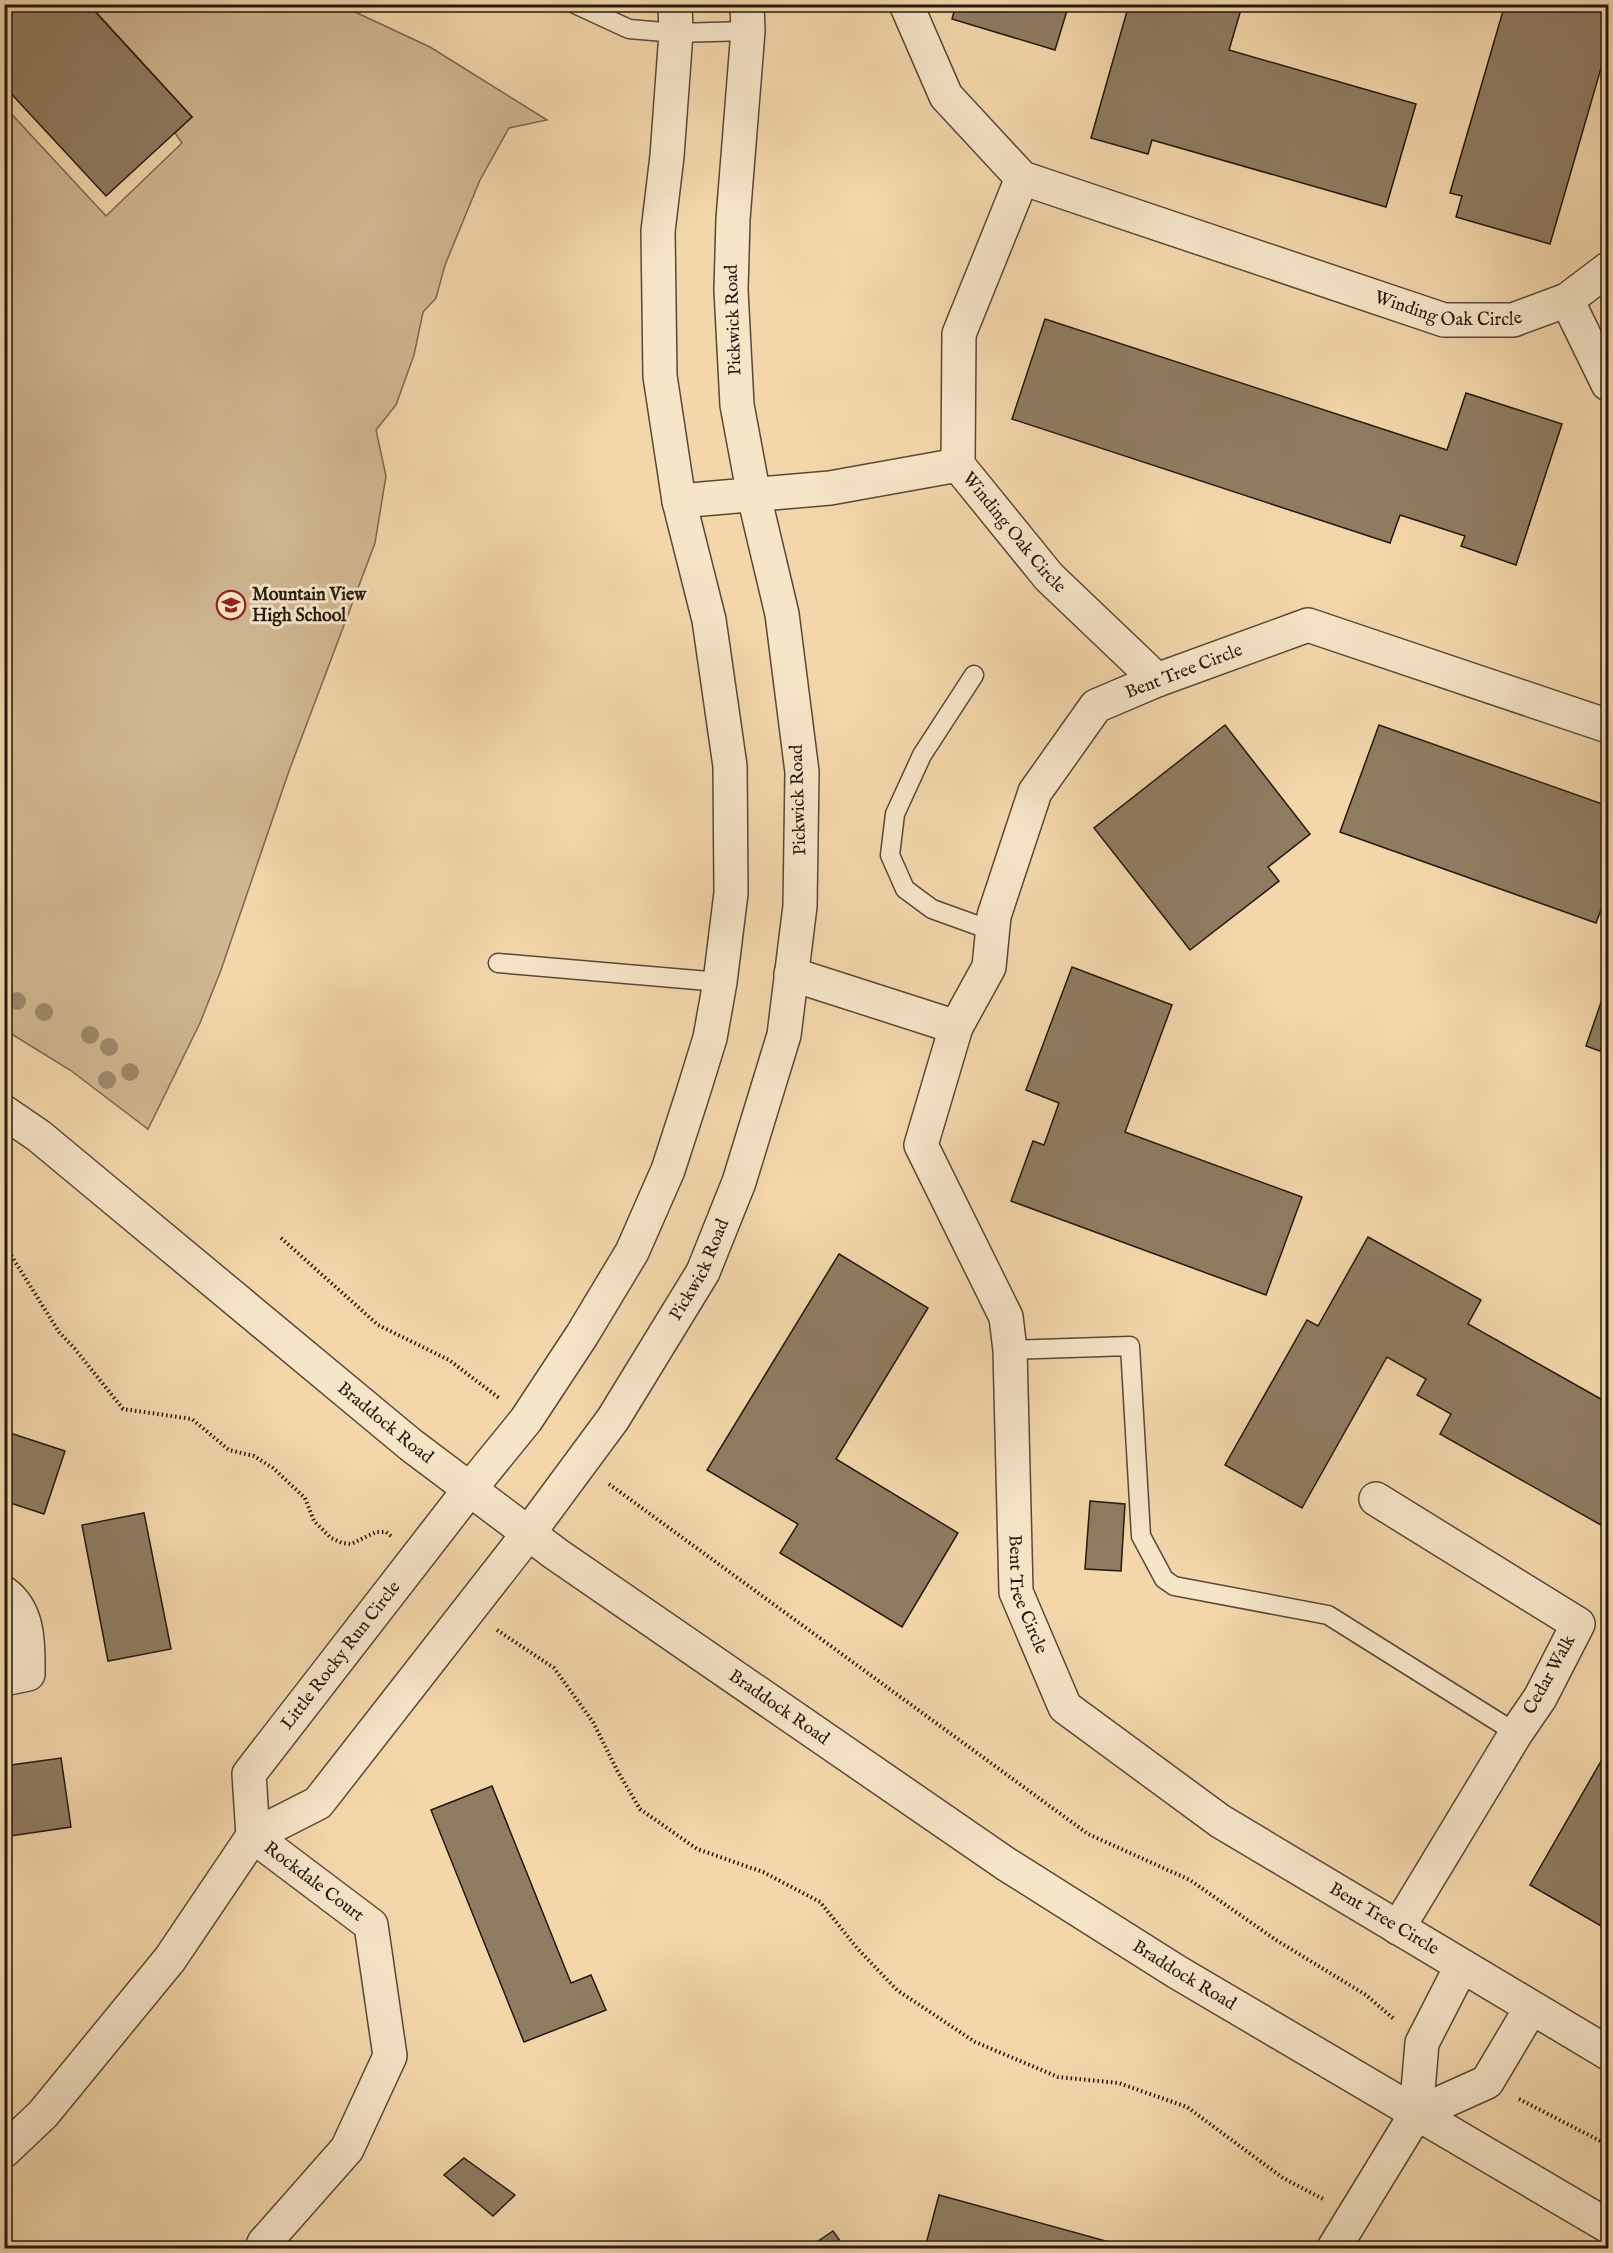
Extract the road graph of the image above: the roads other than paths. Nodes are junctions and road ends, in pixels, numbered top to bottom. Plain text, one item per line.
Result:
1 (575, 4) edge
2 (906, 4) edge
3 (747, 18) edge
4 (676, 19) edge
5 (1022, 178) junction
6 (1608, 268) edge
7 (1567, 300) junction
8 (1608, 384) edge
9 (958, 465) junction
10 (754, 496) junction
11 (679, 501) junction
12 (974, 675) dead end
13 (1156, 680) junction
14 (1608, 726) edge
15 (993, 931) junction
16 (498, 963) dead end
17 (791, 974) junction
18 (720, 982) junction
19 (956, 1027) junction
20 (4, 1112) edge
21 (1011, 1350) junction
22 (469, 1490) junction
23 (1376, 1498) dead end
24 (528, 1534) junction
25 (4, 1593) edge
26 (4, 1679) edge
27 (1516, 1733) junction
28 (253, 1836) junction
29 (1398, 1928) junction
30 (1461, 1966) junction
31 (1531, 2008) junction
32 (1608, 2054) edge
33 (1416, 2114) junction
34 (4, 2151) edge
35 (1608, 2226) edge
36 (262, 2248) edge
37 (1334, 2248) edge

1 - 4 lane
2 - 5 street, Winding Oak Circle
3 - 4 lane
3 - 10 street, Pickwick Road
4 - 11 street
5 - 7 street, Winding Oak Circle
5 - 9 street, Winding Oak Circle
6 - 7 street, Winding Oak Circle
7 - 8 street
9 - 10 street
9 - 13 street, Winding Oak Circle
10 - 11 street
10 - 17 street, Pickwick Road
11 - 18 street
12 - 15 lane
13 - 14 street, Bent Tree Circle
13 - 15 street, Bent Tree Circle
15 - 19 street, Bent Tree Circle
16 - 18 lane
17 - 19 street
17 - 24 street, Pickwick Road
18 - 22 street
19 - 21 street, Bent Tree Circle
20 - 22 street, Braddock Road
21 - 27 lane
21 - 29 street, Bent Tree Circle
22 - 24 street, Braddock Road
22 - 28 street, Little Rocky Run Circle
23 - 27 street, Cedar Walk
24 - 28 street
24 - 33 street, Braddock Road
25 - 26 street
27 - 29 street, Cedar Walk
28 - 34 street
28 - 36 street, Rockdale Court
29 - 30 street, Bent Tree Circle
30 - 31 street, Bent Tree Circle
30 - 33 street
31 - 32 street, Bent Tree Circle
31 - 33 street
33 - 35 street, Braddock Road
33 - 37 street

